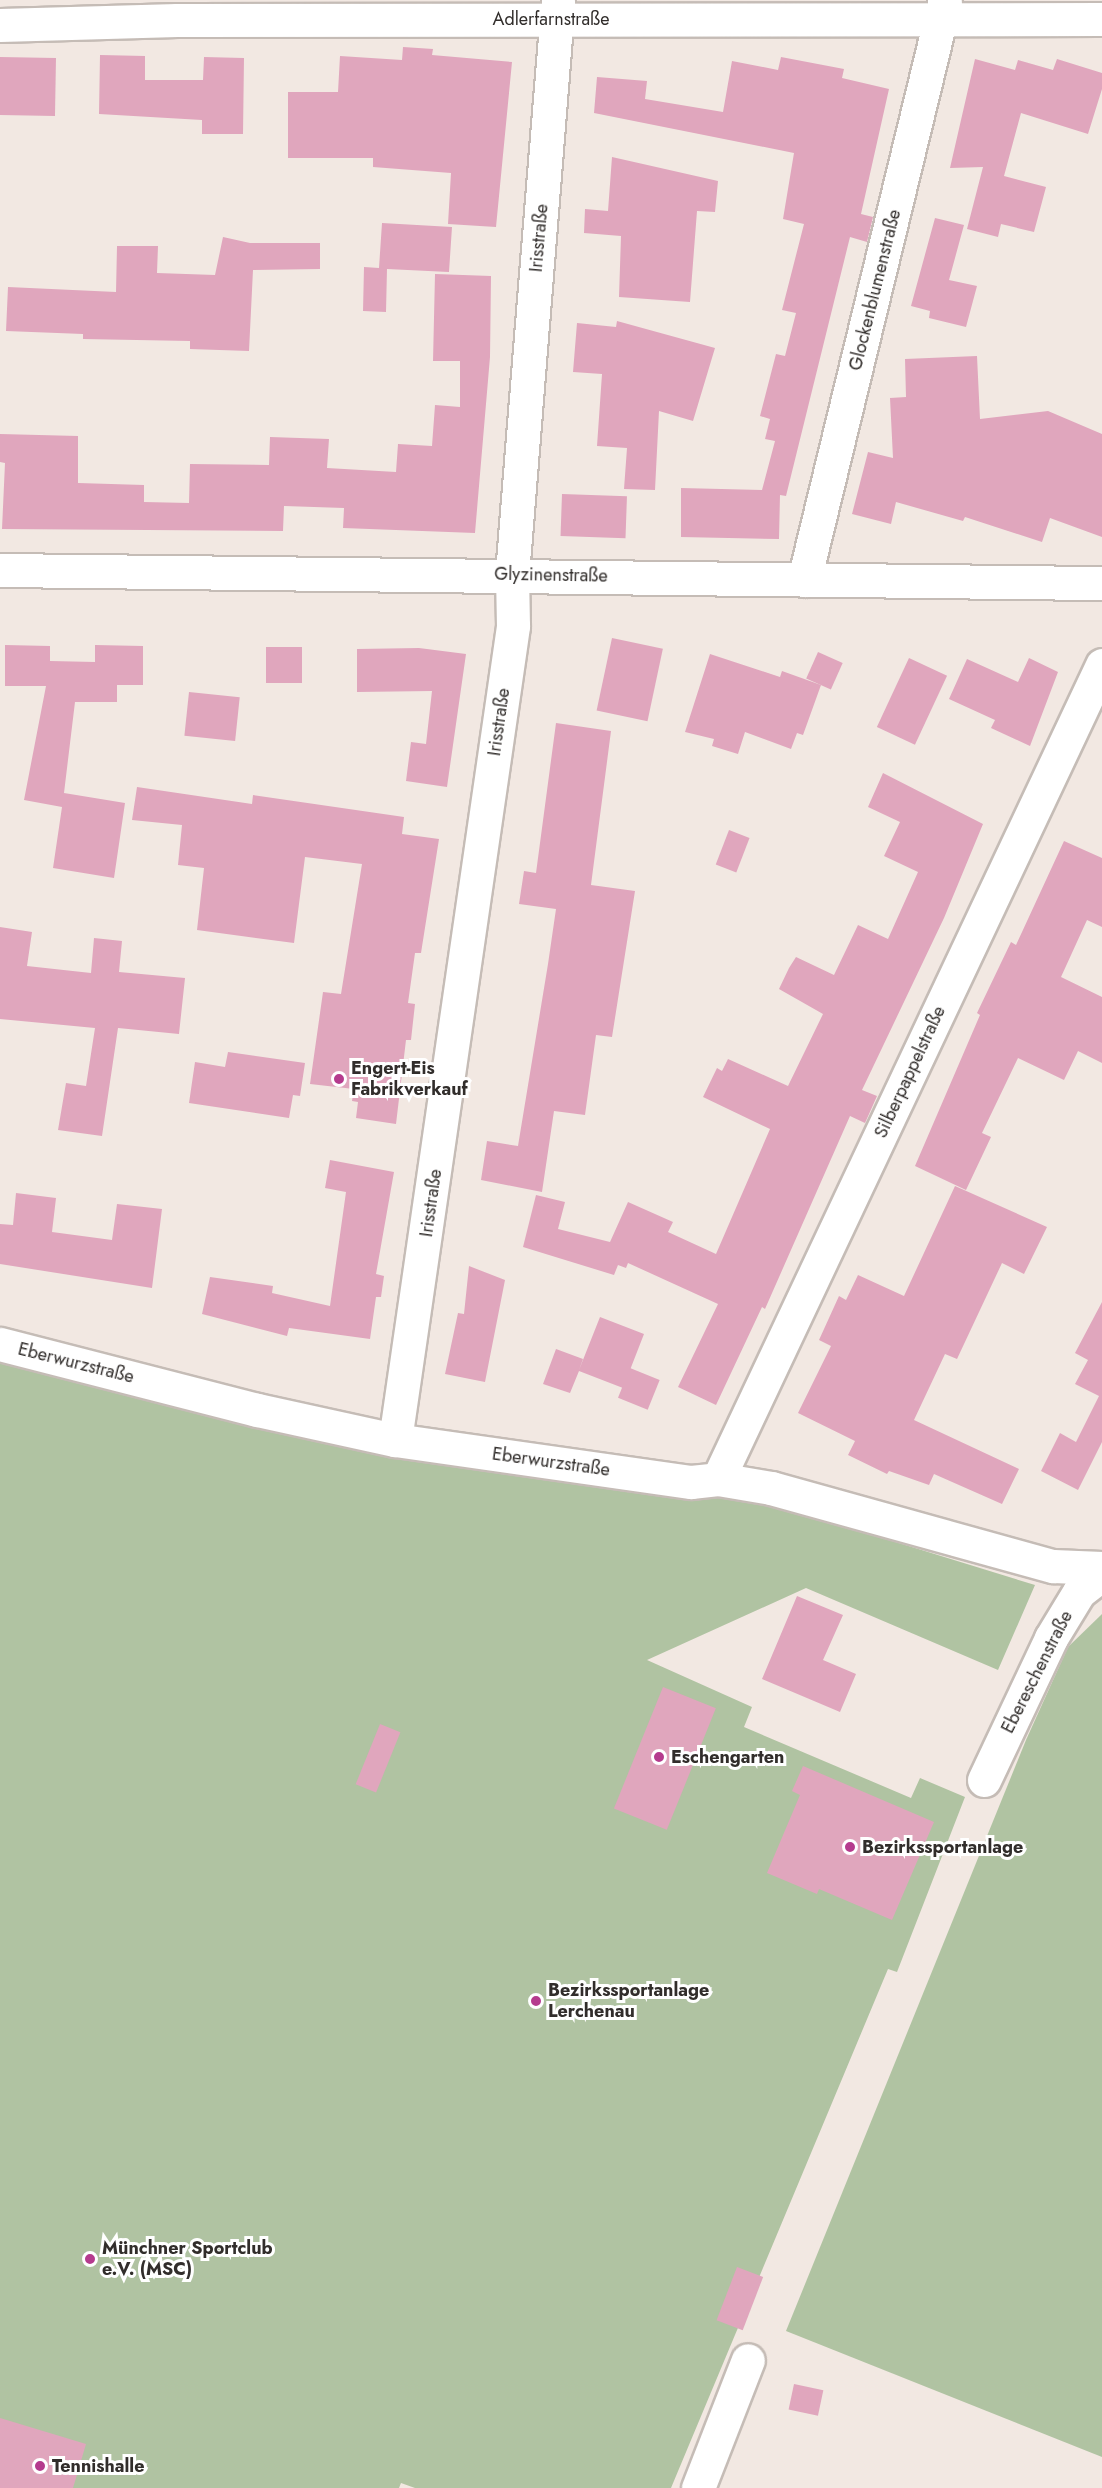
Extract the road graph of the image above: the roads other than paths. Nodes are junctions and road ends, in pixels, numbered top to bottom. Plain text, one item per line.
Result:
1 (557, 9) edge
2 (943, 9) edge
3 (1102, 19) edge
4 (0, 25) edge
5 (0, 570) edge
6 (512, 574) junction
7 (804, 580) junction
8 (1102, 583) edge
9 (1102, 665) edge
10 (0, 1344) edge
11 (395, 1440) junction
12 (718, 1479) junction
13 (1102, 1568) edge
14 (1102, 1574) edge
15 (984, 1780) dead end
16 (748, 2360) dead end
17 (698, 2488) edge

1 - 2 street, Adlerfarnstraße
1 - 4 street, Adlerfarnstraße
1 - 6 street, Irisstraße
2 - 3 street, Adlerfarnstraße
2 - 7 street, Glockenblumenstraße
5 - 6 street, Glyzinenstraße
6 - 7 street, Glyzinenstraße
6 - 11 street, Irisstraße
7 - 8 street, Glyzinenstraße
9 - 12 street, Silberpappelstraße
10 - 11 street, Eberwurzstraße
11 - 12 street, Eberwurzstraße
12 - 13 street, Eberwurzstraße
14 - 15 street, Ebereschenstraße
16 - 17 street

